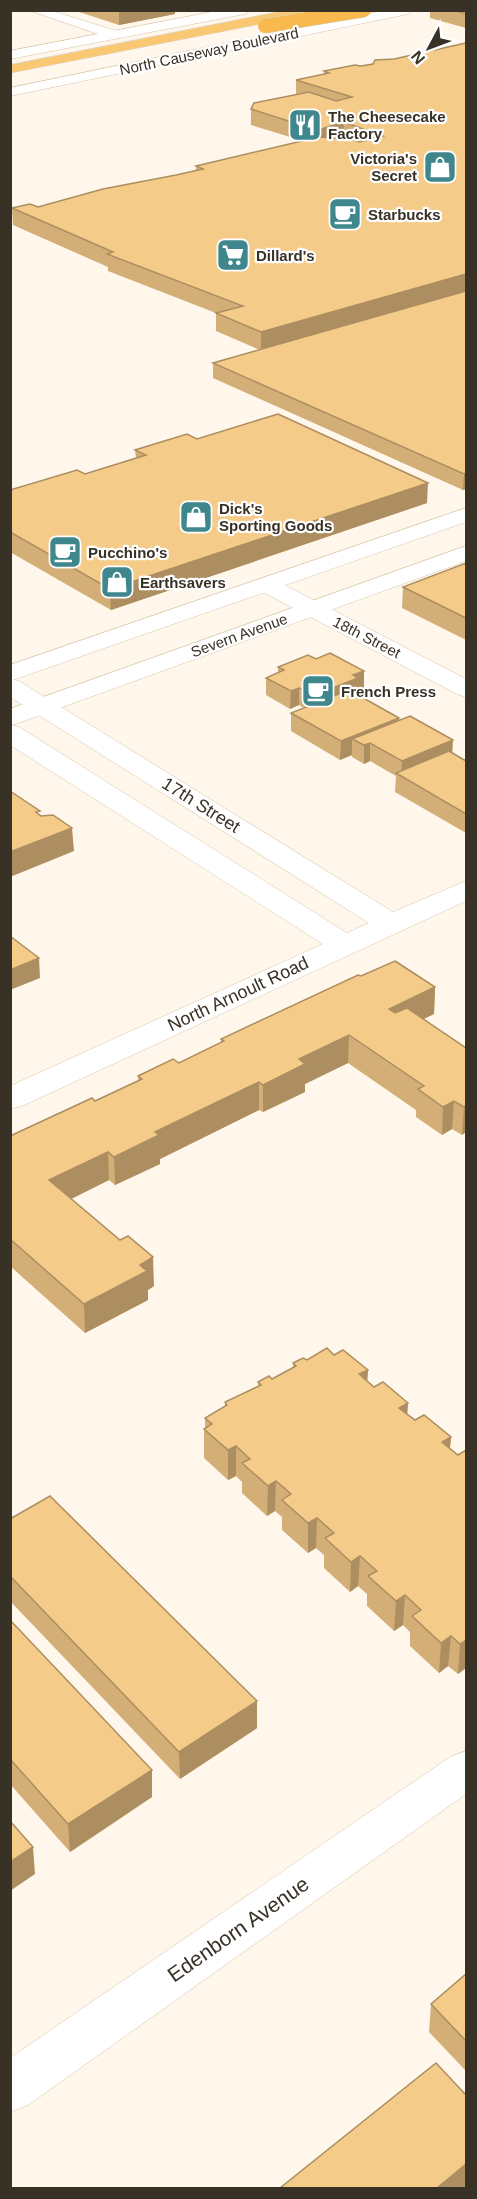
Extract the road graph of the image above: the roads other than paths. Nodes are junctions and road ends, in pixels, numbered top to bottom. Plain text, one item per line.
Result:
1 (34, 10) edge
2 (245, 10) edge
3 (311, 10) edge
4 (319, 10) edge
5 (364, 10) edge
6 (408, 10) edge
7 (265, 26) joint
8 (322, 27) junction
9 (121, 45) junction
10 (10, 55) edge
11 (10, 69) edge
12 (10, 77) edge
13 (10, 92) edge
14 (466, 515) edge
15 (466, 552) edge
16 (267, 585) junction
17 (311, 609) junction
18 (10, 674) edge
19 (10, 686) edge
20 (466, 689) edge
21 (42, 706) junction
22 (10, 717) edge
23 (10, 732) edge
24 (466, 890) edge
25 (391, 924) junction
26 (345, 945) junction
27 (10, 1099) edge
28 (466, 1770) edge
29 (10, 2088) edge

1 - 9 street
2 - 9 street, North Causeway Boulevard
3 - 9 highway, North Causeway Boulevard
4 - 8 street
5 - 7 highway, bridge
6 - 8 street, North Causeway Boulevard
7 - 9 highway, North Causeway Boulevard
8 - 13 street, North Causeway Boulevard
9 - 10 street, North Causeway Boulevard
9 - 11 highway, North Causeway Boulevard
9 - 12 highway, North Causeway Boulevard
14 - 16 street
15 - 17 street, Severn Avenue
16 - 17 street, 18th Street
16 - 18 street
17 - 20 street, 18th Street
17 - 21 street, Severn Avenue
19 - 21 street, 17th Street
21 - 22 street, Severn Avenue
21 - 25 street, 17th Street
23 - 26 street
24 - 25 street, North Arnoult Road
25 - 26 street, North Arnoult Road
26 - 27 street, North Arnoult Road
28 - 29 street, Edenborn Avenue

